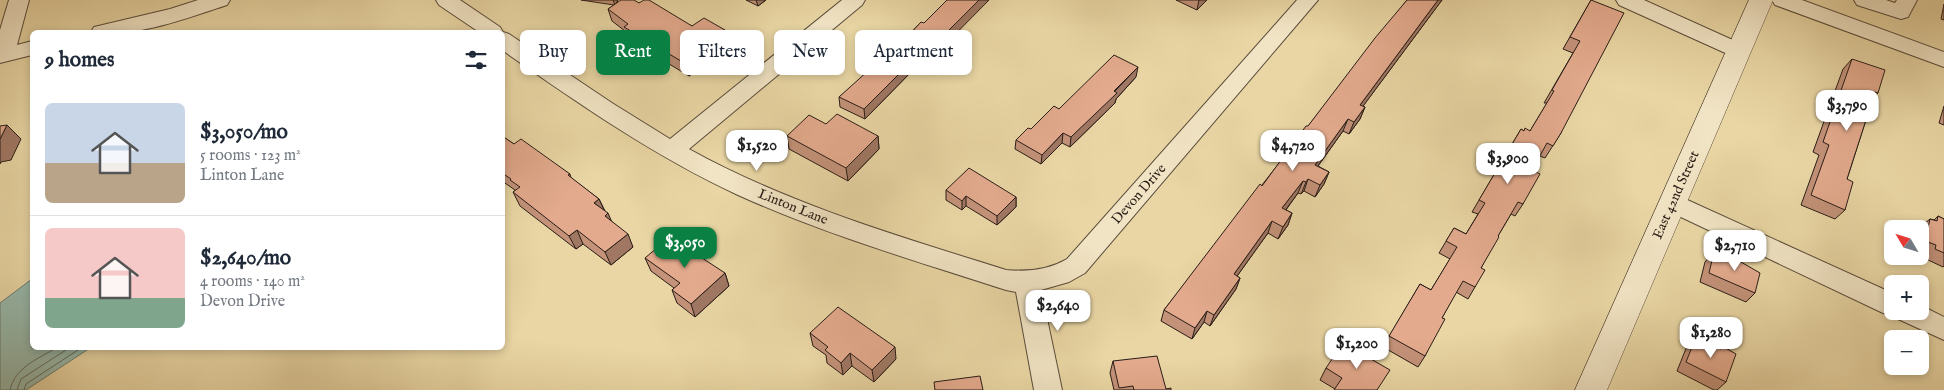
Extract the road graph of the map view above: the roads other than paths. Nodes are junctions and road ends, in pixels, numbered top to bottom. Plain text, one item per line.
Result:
1 (19, 0) edge
2 (220, 0) edge
3 (446, 0) edge
4 (854, 0) edge
5 (1308, 0) edge
6 (1626, 0) edge
7 (1761, 0) edge
8 (1782, 0) edge
9 (1864, 0) edge
10 (1907, 0) edge
11 (109, 30) edge
12 (490, 30) edge
13 (505, 41) edge
14 (30, 49) edge
15 (1739, 52) junction
16 (1, 56) edge
17 (1944, 60) edge
18 (672, 150) junction
19 (1672, 202) junction
20 (1027, 282) junction
21 (1884, 301) edge
22 (1926, 320) edge
23 (1944, 329) edge
24 (1048, 390) edge
25 (1591, 390) edge

1 - 16 street
2 - 11 street
3 - 12 street
4 - 18 street
5 - 20 street, Devon Drive
6 - 15 street
7 - 15 street, East 42nd Street
8 - 17 street
9 - 10 street
13 - 18 street, Linton Lane
14 - 16 street
15 - 19 street, East 42nd Street
18 - 20 street, Linton Lane
19 - 21 street
19 - 25 street, East 42nd Street
20 - 24 street
22 - 23 street

